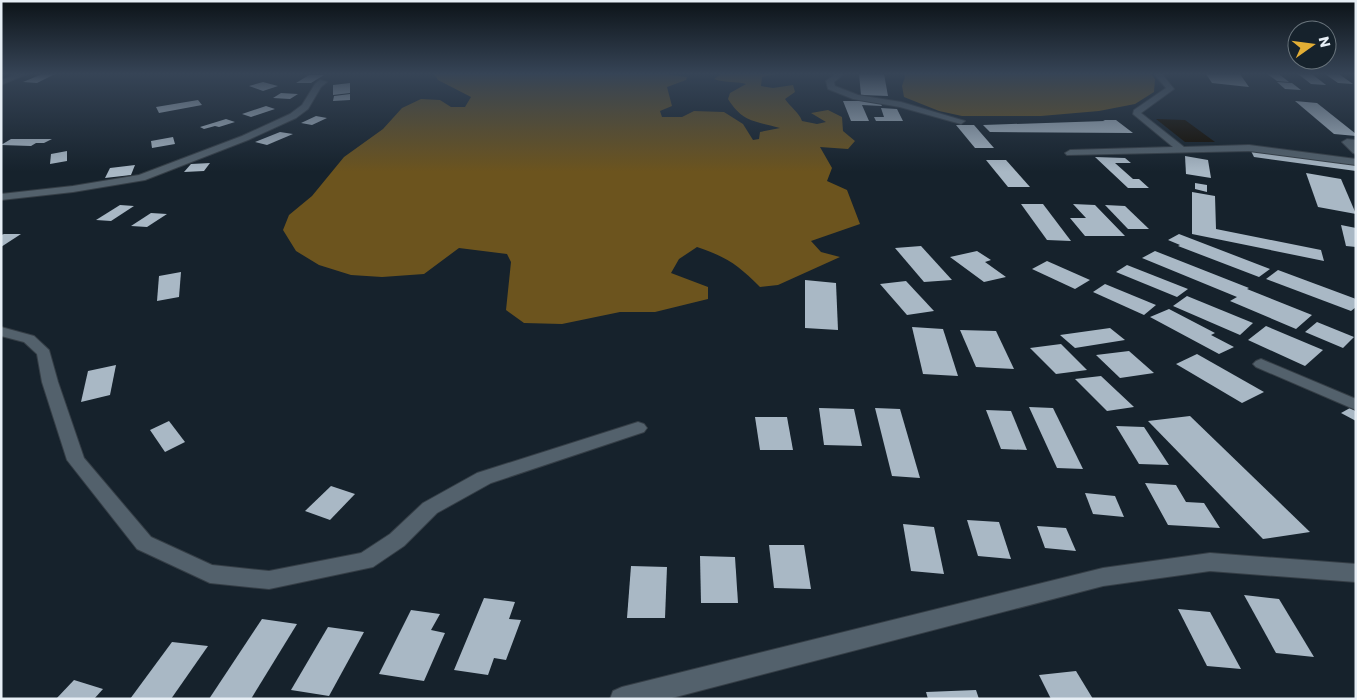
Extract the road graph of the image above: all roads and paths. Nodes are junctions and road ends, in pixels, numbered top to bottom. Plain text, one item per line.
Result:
1 (305, 107) edge
2 (907, 107) edge
3 (1145, 107) edge
4 (960, 121) dead end
5 (1356, 143) edge
6 (1182, 150) junction
7 (1356, 151) edge
8 (1070, 153) dead end
9 (1356, 162) edge
10 (1, 197) edge
11 (1, 331) edge
12 (1262, 364) dead end
13 (1356, 405) edge
14 (638, 428) dead end
15 (1356, 573) edge
16 (622, 699) edge

1 - 10 street
2 - 4 street
3 - 6 street
5 - 7 street
6 - 8 street
6 - 9 street
11 - 14 street
12 - 13 street
15 - 16 street

